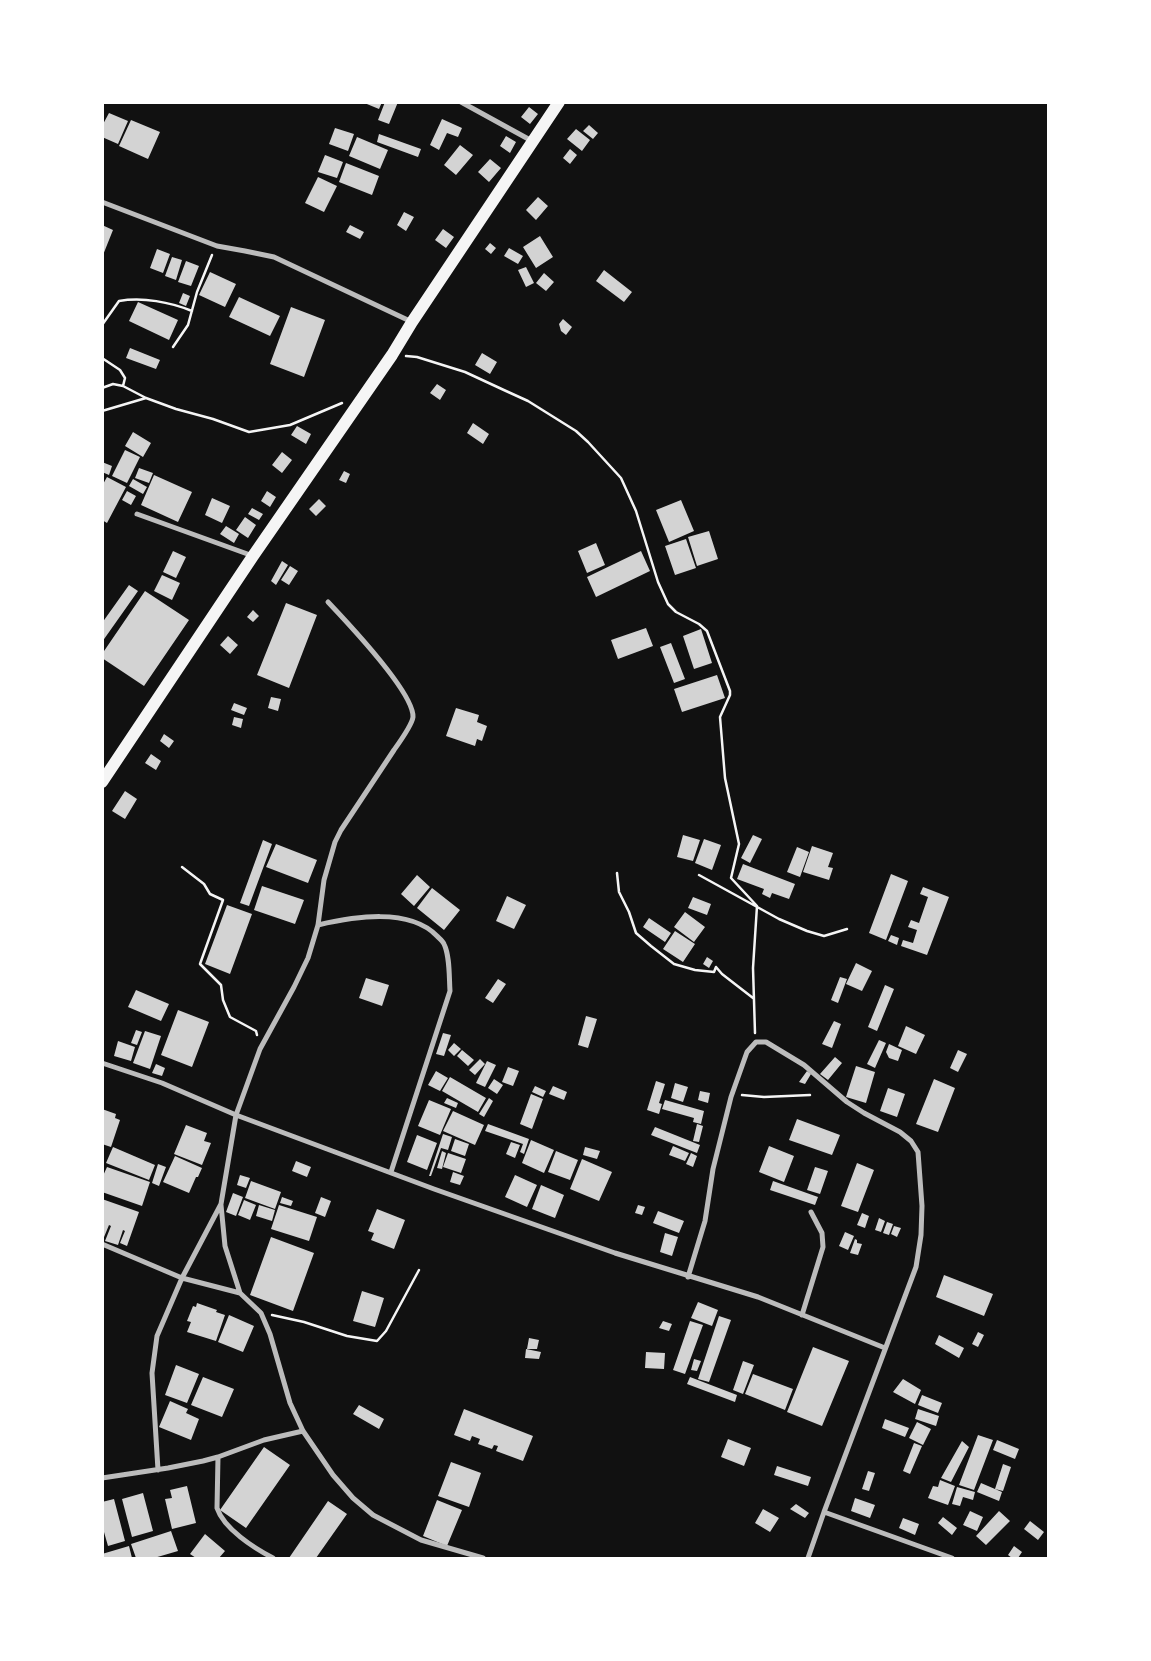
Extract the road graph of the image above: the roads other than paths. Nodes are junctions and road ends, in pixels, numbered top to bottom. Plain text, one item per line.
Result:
1 (461, 102) edge
2 (559, 102) edge
3 (533, 142) junction
4 (102, 202) edge
5 (412, 322) junction
6 (137, 514) dead end
7 (253, 556) junction
8 (328, 602) dead end
9 (102, 782) edge
10 (318, 925) junction
11 (102, 1063) edge
12 (236, 1115) junction
13 (390, 1172) junction
14 (221, 1204) junction
15 (811, 1212) dead end
16 (102, 1244) edge
17 (688, 1277) junction
18 (182, 1278) junction
19 (240, 1293) junction
20 (802, 1315) junction
21 (886, 1348) junction
22 (302, 1431) junction
23 (218, 1457) junction
24 (158, 1470) junction
25 (102, 1478) edge
26 (824, 1512) junction
27 (456, 1552) junction
28 (273, 1558) edge
29 (454, 1558) edge
30 (483, 1558) edge
31 (808, 1558) edge
32 (952, 1558) edge

1 - 3 street
2 - 3 main road
3 - 5 main road
4 - 5 street
5 - 7 main road
6 - 7 street
7 - 9 main road
8 - 10 street
10 - 12 street
10 - 13 street
11 - 12 street
12 - 13 street
12 - 14 street
13 - 17 street
14 - 18 street
14 - 19 street
15 - 20 street
16 - 18 street
17 - 20 street
17 - 21 street
18 - 19 street
18 - 24 street
19 - 22 street
20 - 21 street
21 - 26 street
22 - 23 street
22 - 27 street
23 - 24 street
23 - 28 street
24 - 25 street
26 - 31 street
26 - 32 street
27 - 29 street
27 - 30 street

